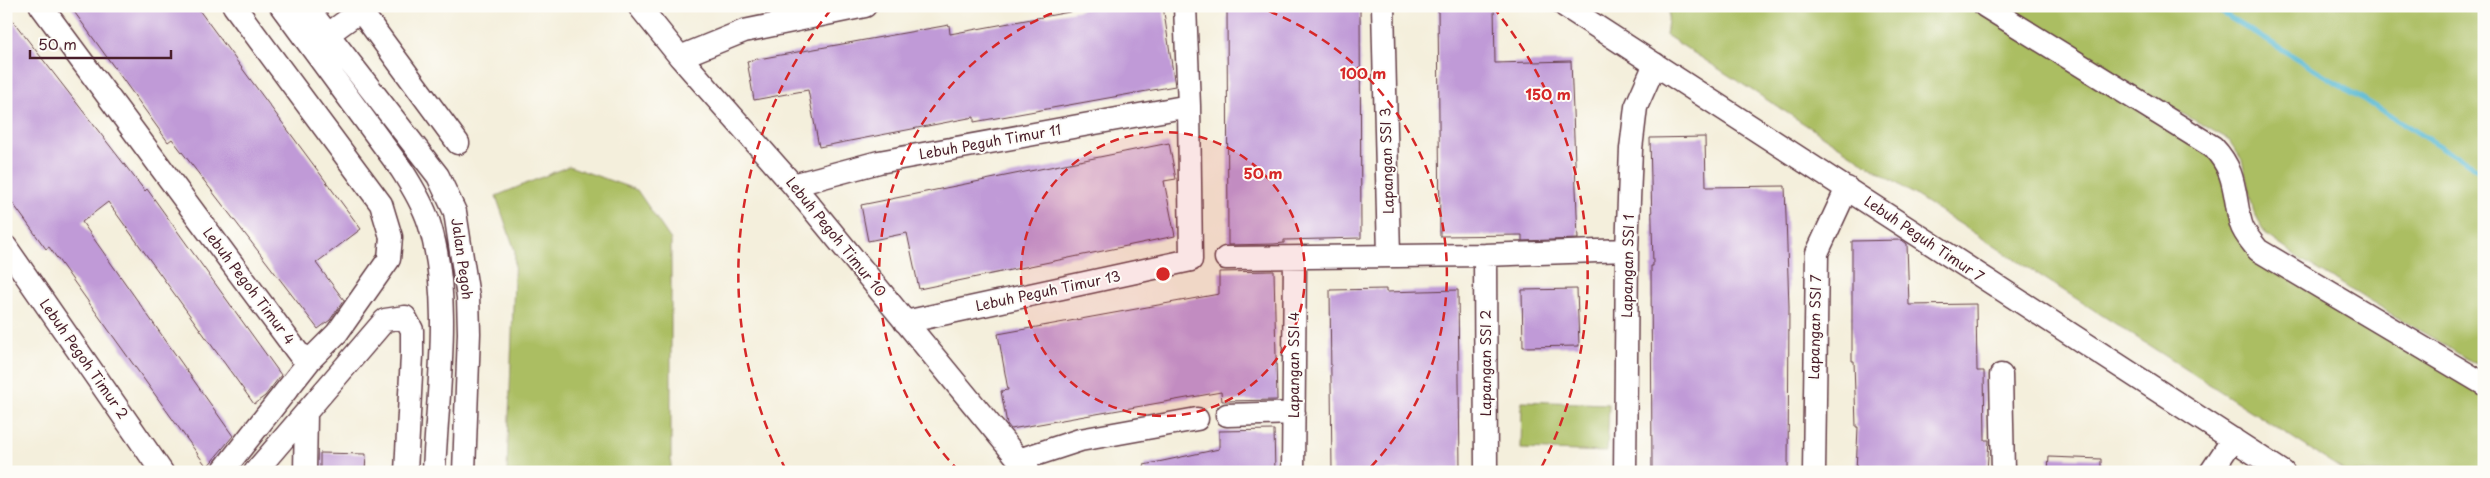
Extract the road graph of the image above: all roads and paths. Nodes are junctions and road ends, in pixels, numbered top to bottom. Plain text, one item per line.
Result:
1 (41, 6) edge
2 (234, 6) edge
3 (639, 6) edge
4 (865, 6) edge
5 (1185, 6) edge
6 (1383, 6) edge
7 (1565, 6) edge
8 (1985, 6) edge
9 (361, 8) edge
10 (291, 9) edge
11 (327, 35) junction
12 (680, 57) junction
13 (1655, 64) junction
14 (342, 87) junction
15 (1190, 106) junction
16 (458, 143) dead end
17 (793, 185) junction
18 (1847, 188) junction
19 (6, 247) edge
20 (1627, 250) junction
21 (1485, 255) junction
22 (1389, 256) junction
23 (1226, 258) dead end
24 (1295, 258) junction
25 (905, 322) junction
26 (311, 359) junction
27 (2001, 375) dead end
28 (2484, 384) edge
29 (306, 413) junction
30 (1294, 413) junction
31 (1227, 415) dead end
32 (1197, 419) dead end
33 (2233, 439) junction
34 (1024, 466) edge
35 (162, 472) edge
36 (222, 472) edge
37 (255, 472) edge
38 (305, 472) edge
39 (406, 472) edge
40 (434, 472) edge
41 (464, 472) edge
42 (1294, 472) edge
43 (1486, 472) edge
44 (1625, 472) edge
45 (1814, 472) edge
46 (2003, 472) edge
47 (2211, 472) edge
48 (2283, 472) edge

1 - 26 street, Lebuh Pegoh Timur 4
2 - 26 street
3 - 12 street, Lebuh Pegoh Timur 10
4 - 12 street
5 - 15 street
6 - 22 street, Lapangan SSI 3
7 - 13 street, Lebuh Peguh Timur 7
8 - 28 street
9 - 11 street
9 - 16 street
10 - 11 street, Jalan Pegoh
10 - 14 street
11 - 14 street
11 - 41 street, Jalan Pegoh
12 - 17 street, Lebuh Pegoh Timur 10
13 - 18 street, Lebuh Peguh Timur 7
13 - 20 street, Lapangan SSI 1
14 - 40 street
15 - 17 street, Lebuh Peguh Timur 11
15 - 25 street, Lebuh Peguh Timur 13
17 - 25 street, Lebuh Pegoh Timur 10
18 - 33 street, Lebuh Peguh Timur 7
18 - 45 street, Lapangan SSI 7
19 - 35 street, Lebuh Pegoh Timur 2
20 - 21 street
20 - 44 street, Lapangan SSI 1
21 - 22 street
21 - 43 street, Lapangan SSI 2
22 - 24 street
23 - 24 street
24 - 30 street, Lapangan SSI 4
25 - 34 street, Lebuh Pegoh Timur 10
26 - 36 street
27 - 46 street
29 - 37 street
29 - 38 street
29 - 39 street
30 - 31 street
30 - 42 street, Lapangan SSI 4
32 - 34 street
33 - 47 street
33 - 48 street, Lebuh Peguh Timur 7

